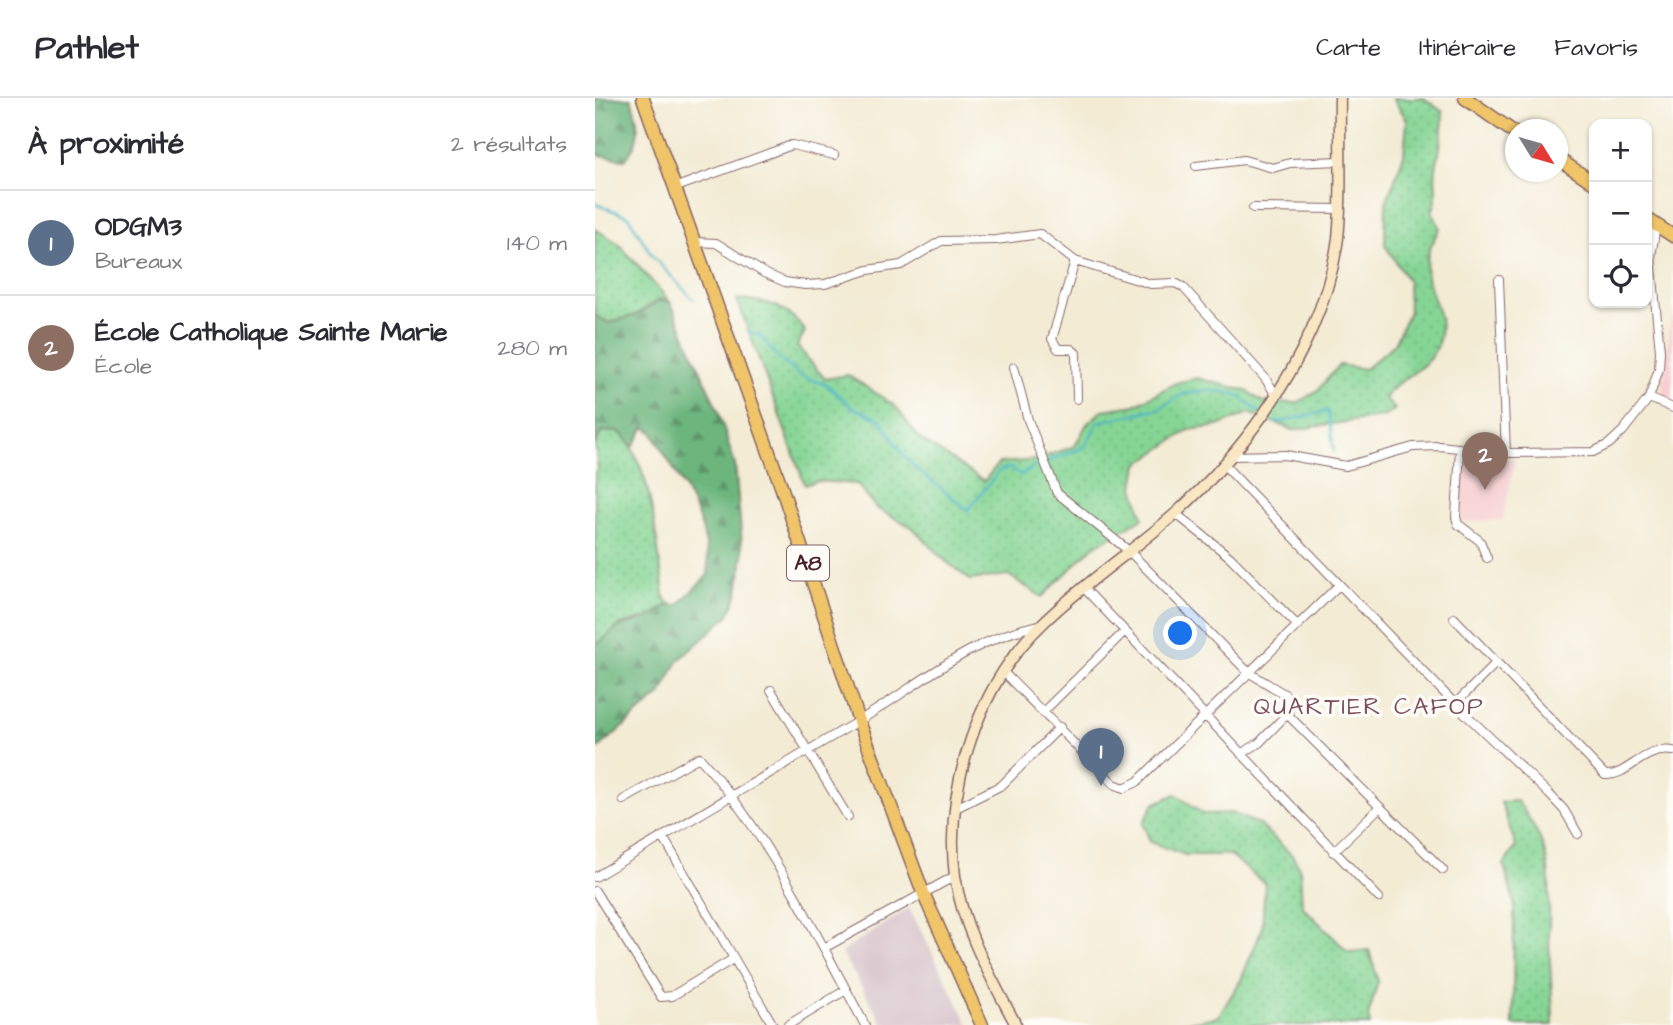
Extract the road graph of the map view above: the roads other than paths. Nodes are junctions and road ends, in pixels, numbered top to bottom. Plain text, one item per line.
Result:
1 (643, 98) edge
2 (1340, 98) edge
3 (1465, 98) edge
4 (1478, 98) edge
5 (1509, 119) edge
6 (1505, 126) edge
7 (834, 155) dead end
8 (1341, 161) junction
9 (1568, 164) edge
10 (1196, 166) dead end
11 (1593, 182) edge
12 (674, 188) junction
13 (1253, 208) dead end
14 (1340, 209) junction
15 (1652, 223) edge
16 (1673, 236) edge
17 (695, 242) junction
18 (1651, 245) edge
19 (1075, 261) junction
20 (1499, 280) dead end
21 (1014, 367) dead end
22 (1276, 395) junction
23 (1649, 398) junction
24 (1077, 399) dead end
25 (1673, 408) edge
26 (1459, 450) junction
27 (1506, 453) junction
28 (1227, 460) junction
29 (1175, 513) junction
30 (1129, 551) junction
31 (1487, 558) dead end
32 (1339, 585) junction
33 (1084, 589) junction
34 (1454, 618) dead end
35 (1040, 625) junction
36 (1297, 625) junction
37 (1124, 632) junction
38 (1496, 663) junction
39 (1248, 672) junction
40 (1004, 673) junction
41 (771, 690) dead end
42 (1455, 704) junction
43 (1045, 710) junction
44 (1287, 715) junction
45 (1203, 716) junction
46 (859, 721) junction
47 (1060, 727) junction
48 (806, 749) junction
49 (1673, 751) edge
50 (1241, 754) junction
51 (732, 793) junction
52 (623, 800) dead end
53 (956, 807) junction
54 (1380, 807) junction
55 (848, 817) dead end
56 (1578, 834) dead end
57 (663, 837) junction
58 (1333, 852) junction
59 (1443, 870) dead end
60 (955, 876) junction
61 (595, 877) edge
62 (595, 891) edge
63 (924, 895) junction
64 (1379, 898) dead end
65 (824, 948) junction
66 (733, 959) junction
67 (846, 990) junction
68 (773, 1025) edge
69 (788, 1025) edge
70 (865, 1025) edge
71 (982, 1025) edge
72 (1016, 1025) edge

1 - 12 main road, A8
2 - 8 street
3 - 6 main road
4 - 5 main road
7 - 12 street
8 - 10 street
8 - 14 street
9 - 11 main road
12 - 17 main road, A8
13 - 14 street
14 - 22 street
15 - 16 main road
17 - 19 street
17 - 46 main road, A8
18 - 23 street
19 - 22 street
19 - 24 street
20 - 27 street
21 - 30 street
22 - 28 street
23 - 25 street
23 - 27 street
26 - 27 street
26 - 28 street
26 - 31 street
28 - 29 street
28 - 32 street
29 - 30 street
29 - 36 street
30 - 33 street
30 - 39 street
32 - 36 street
32 - 42 street
33 - 35 street
33 - 37 street
34 - 38 street
35 - 40 street
35 - 46 street
36 - 39 street
37 - 43 street
37 - 45 street
38 - 42 street
38 - 49 street
39 - 44 street
39 - 45 street
40 - 43 street
40 - 53 street
41 - 48 street
42 - 56 street
43 - 47 street
44 - 50 street
44 - 54 street
45 - 47 street
45 - 50 street
46 - 48 street
46 - 63 main road, A8
47 - 53 street
48 - 51 street
48 - 55 street
50 - 58 street
51 - 52 street
51 - 57 street
51 - 65 street
53 - 60 street
54 - 58 street
54 - 59 street
57 - 61 street
57 - 66 street
58 - 64 street
60 - 63 street
60 - 72 street
62 - 66 street
63 - 65 street
63 - 71 main road, A8
65 - 67 street
66 - 68 street
67 - 69 street
67 - 70 street

